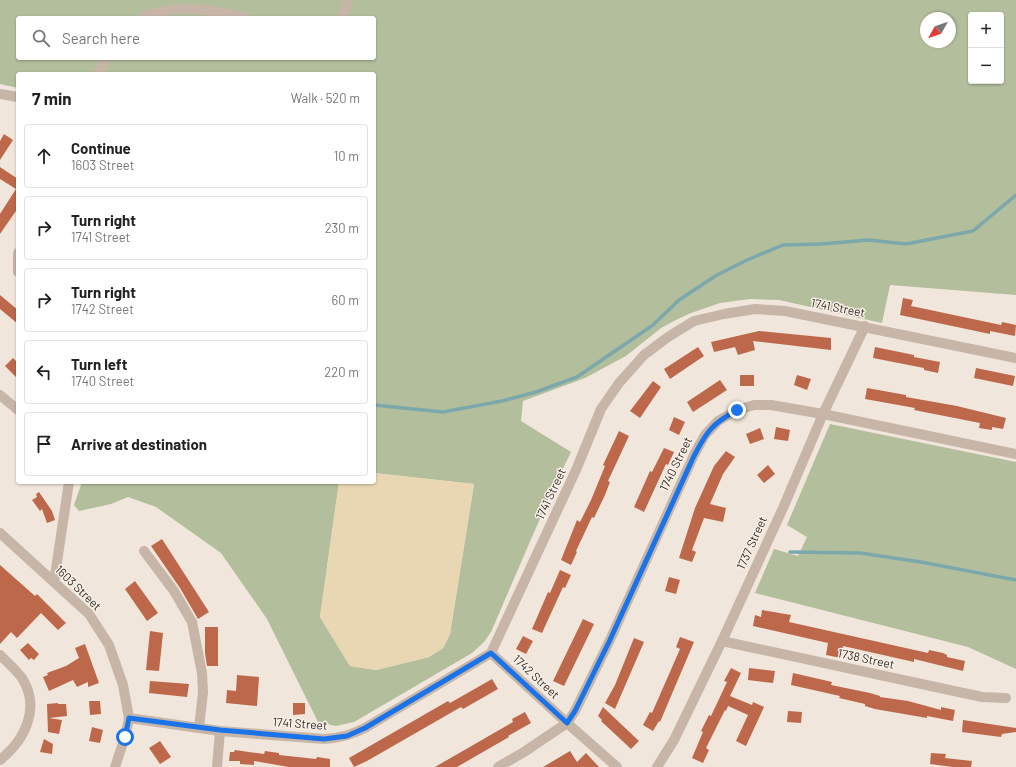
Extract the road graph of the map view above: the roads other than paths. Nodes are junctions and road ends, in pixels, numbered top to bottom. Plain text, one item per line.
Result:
1 (349, 0) edge
2 (146, 16) edge
3 (236, 16) edge
4 (343, 16) edge
5 (105, 60) edge
6 (99, 72) edge
7 (16, 97) edge
8 (1, 98) edge
9 (865, 326) junction
10 (1016, 358) edge
11 (0, 395) edge
12 (16, 408) edge
13 (823, 414) junction
14 (1016, 454) edge
15 (69, 484) edge
16 (0, 533) edge
17 (144, 551) dead end
18 (54, 582) junction
19 (722, 641) junction
20 (491, 653) junction
21 (0, 655) edge
22 (1006, 698) dead end
23 (129, 718) junction
24 (567, 723) junction
25 (199, 728) junction
26 (220, 730) junction
27 (0, 760) edge
28 (115, 767) edge
29 (217, 767) edge
30 (498, 767) edge
31 (617, 767) edge
32 (657, 767) edge

1 - 4 street
2 - 3 street
5 - 6 street
7 - 8 street
9 - 10 street, 1741 Street
9 - 13 street, 1737 Street
9 - 20 street, 1741 Street
11 - 12 street
13 - 14 street, 1740 Street
13 - 19 street, 1737 Street
13 - 24 street, 1740 Street
15 - 18 street
16 - 18 street, 1603 Street
17 - 25 street
18 - 23 street, 1603 Street
19 - 22 street, 1738 Street
19 - 32 street, 1737 Street
20 - 24 street, 1742 Street
20 - 26 street, 1741 Street
21 - 27 street
23 - 25 street, 1741 Street
23 - 28 street, 1603 Street
24 - 30 street, 1740 Street
24 - 31 street, 1742 Street
25 - 26 street, 1741 Street
26 - 29 street

